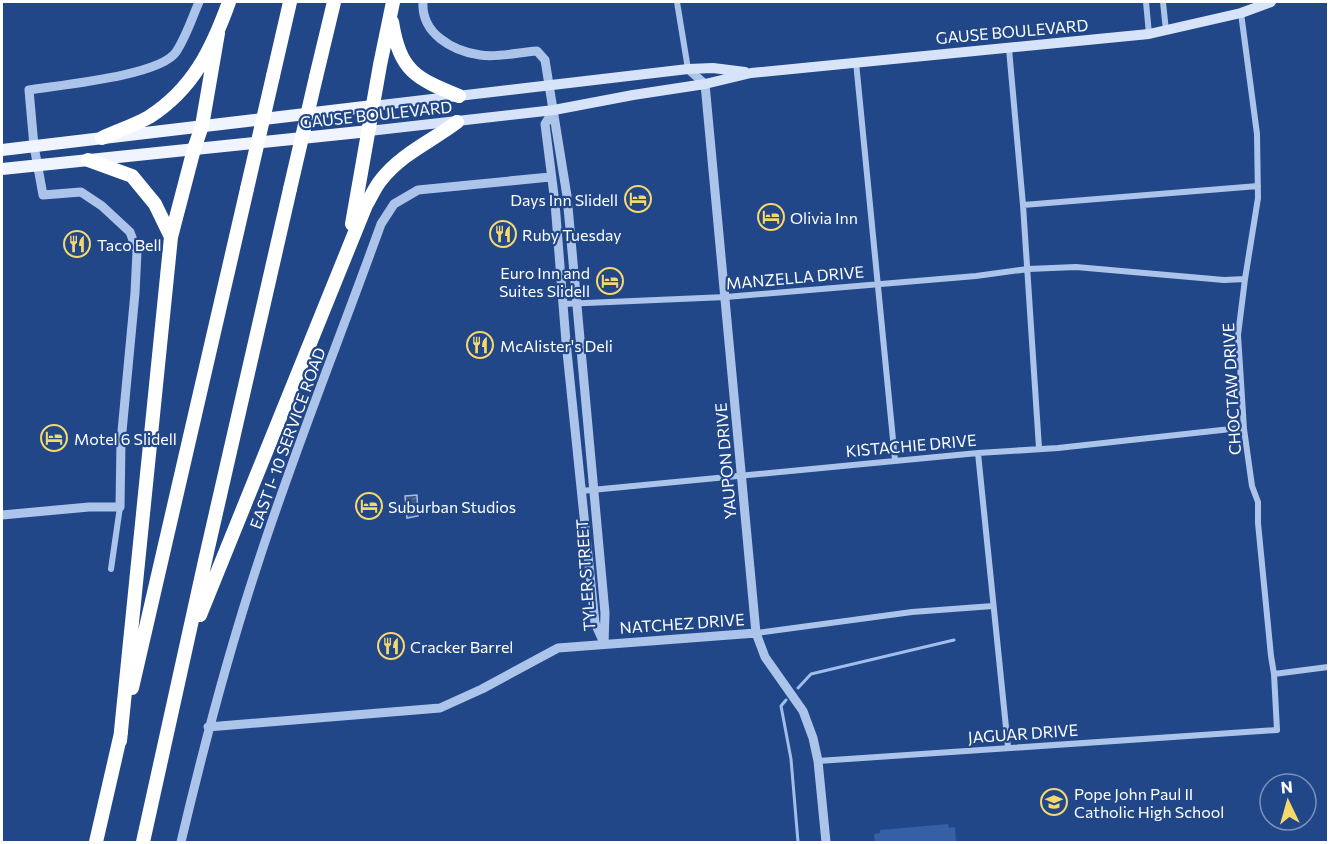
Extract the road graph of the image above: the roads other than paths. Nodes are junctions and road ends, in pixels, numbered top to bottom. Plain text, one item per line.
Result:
1 (199, 2) edge
2 (229, 2) edge
3 (290, 2) edge
4 (334, 2) edge
5 (393, 2) edge
6 (423, 2) edge
7 (677, 2) edge
8 (1146, 2) edge
9 (1163, 2) edge
10 (1272, 2) edge
11 (1241, 13) junction
12 (391, 17) junction
13 (1166, 31) junction
14 (218, 33) junction
15 (1149, 34) junction
16 (1009, 49) junction
17 (856, 62) junction
18 (688, 69) junction
19 (751, 73) junction
20 (550, 84) junction
21 (705, 84) junction
22 (459, 96) junction
23 (373, 106) junction
24 (554, 110) junction
25 (457, 122) junction
26 (202, 126) junction
27 (369, 131) junction
28 (102, 138) junction
29 (34, 146) junction
30 (194, 149) junction
31 (2, 150) edge
32 (88, 160) junction
33 (39, 165) junction
34 (2, 169) edge
35 (550, 177) junction
36 (1258, 186) junction
37 (1023, 205) junction
38 (171, 237) junction
39 (348, 247) junction
40 (1028, 269) junction
41 (1245, 279) junction
42 (877, 283) junction
43 (726, 297) junction
44 (577, 303) junction
45 (563, 304) junction
46 (1244, 429) junction
47 (1038, 448) junction
48 (978, 453) junction
49 (895, 460) junction
50 (742, 475) junction
51 (594, 490) junction
52 (581, 491) junction
53 (120, 507) junction
54 (2, 515) edge
55 (111, 569) dead end
56 (993, 606) junction
57 (756, 633) junction
58 (604, 644) junction
59 (186, 649) junction
60 (1329, 667) edge
61 (1274, 674) junction
62 (208, 727) junction
63 (1230, 734) joint
64 (120, 741) junction
65 (1008, 747) junction
66 (818, 761) junction
67 (96, 843) edge
68 (143, 843) edge
69 (181, 843) edge
70 (826, 843) edge

1 - 29 street
2 - 14 highway
3 - 64 highway, bridge
4 - 59 highway, bridge
5 - 12 highway
6 - 20 street
7 - 18 street
8 - 15 street
9 - 13 street
10 - 11 main road, GAUSE BOULEVARD
11 - 13 main road, GAUSE BOULEVARD
11 - 36 street, CHOCTAW DRIVE
12 - 22 highway
12 - 23 highway
13 - 15 main road, GAUSE BOULEVARD
14 - 26 highway
14 - 28 highway
15 - 16 main road, GAUSE BOULEVARD
16 - 17 main road, GAUSE BOULEVARD
16 - 37 street
17 - 19 main road, GAUSE BOULEVARD
17 - 42 street
18 - 19 main road, GAUSE BOULEVARD
18 - 20 main road, GAUSE BOULEVARD
18 - 21 street
19 - 21 main road, GAUSE BOULEVARD
20 - 22 main road, GAUSE BOULEVARD
20 - 24 street
21 - 24 main road, GAUSE BOULEVARD
21 - 43 street, YAUPON DRIVE
22 - 23 main road, GAUSE BOULEVARD
23 - 26 main road, GAUSE BOULEVARD
23 - 27 highway
24 - 25 main road, GAUSE BOULEVARD
24 - 35 street, TYLER STREET
24 - 44 street, TYLER STREET
25 - 27 main road, GAUSE BOULEVARD
25 - 39 highway
26 - 28 main road, GAUSE BOULEVARD
26 - 30 highway
27 - 30 main road, GAUSE BOULEVARD
27 - 39 highway
28 - 29 main road, GAUSE BOULEVARD
29 - 31 main road, GAUSE BOULEVARD
29 - 33 street
30 - 32 main road, GAUSE BOULEVARD
30 - 38 highway
32 - 33 main road, GAUSE BOULEVARD
32 - 38 highway
33 - 34 main road, GAUSE BOULEVARD
33 - 53 street
35 - 45 street, TYLER STREET
35 - 62 street, EAST I- 10 SERVICE ROAD
36 - 37 street
36 - 41 street, CHOCTAW DRIVE
37 - 40 street
38 - 64 highway
39 - 59 highway
40 - 41 street, MANZELLA DRIVE
40 - 42 street, MANZELLA DRIVE
40 - 47 street
41 - 46 street, CHOCTAW DRIVE
42 - 43 street, MANZELLA DRIVE
42 - 49 street
43 - 44 street, MANZELLA DRIVE
43 - 50 street, YAUPON DRIVE
44 - 45 street, MANZELLA DRIVE
44 - 51 street, TYLER STREET
45 - 52 street, TYLER STREET
46 - 47 street, KISTACHIE DRIVE
46 - 61 street, CHOCTAW DRIVE
47 - 48 street, KISTACHIE DRIVE
48 - 49 street, KISTACHIE DRIVE
48 - 56 street
49 - 50 street, KISTACHIE DRIVE
50 - 51 street, KISTACHIE DRIVE
50 - 57 street, YAUPON DRIVE
51 - 52 street, KISTACHIE DRIVE
51 - 58 street, TYLER STREET
52 - 58 street, TYLER STREET
53 - 54 street
53 - 55 street
56 - 57 street, NATCHEZ DRIVE
56 - 65 street
57 - 58 street, NATCHEZ DRIVE
57 - 66 street, YAUPON DRIVE
58 - 62 street, NATCHEZ DRIVE
59 - 68 highway
60 - 61 street
61 - 63 street, CHOCTAW DRIVE
62 - 69 street, EAST I- 10 SERVICE ROAD
63 - 65 street, JAGUAR DRIVE
64 - 67 highway
65 - 66 street, JAGUAR DRIVE
66 - 70 street, YAUPON DRIVE

